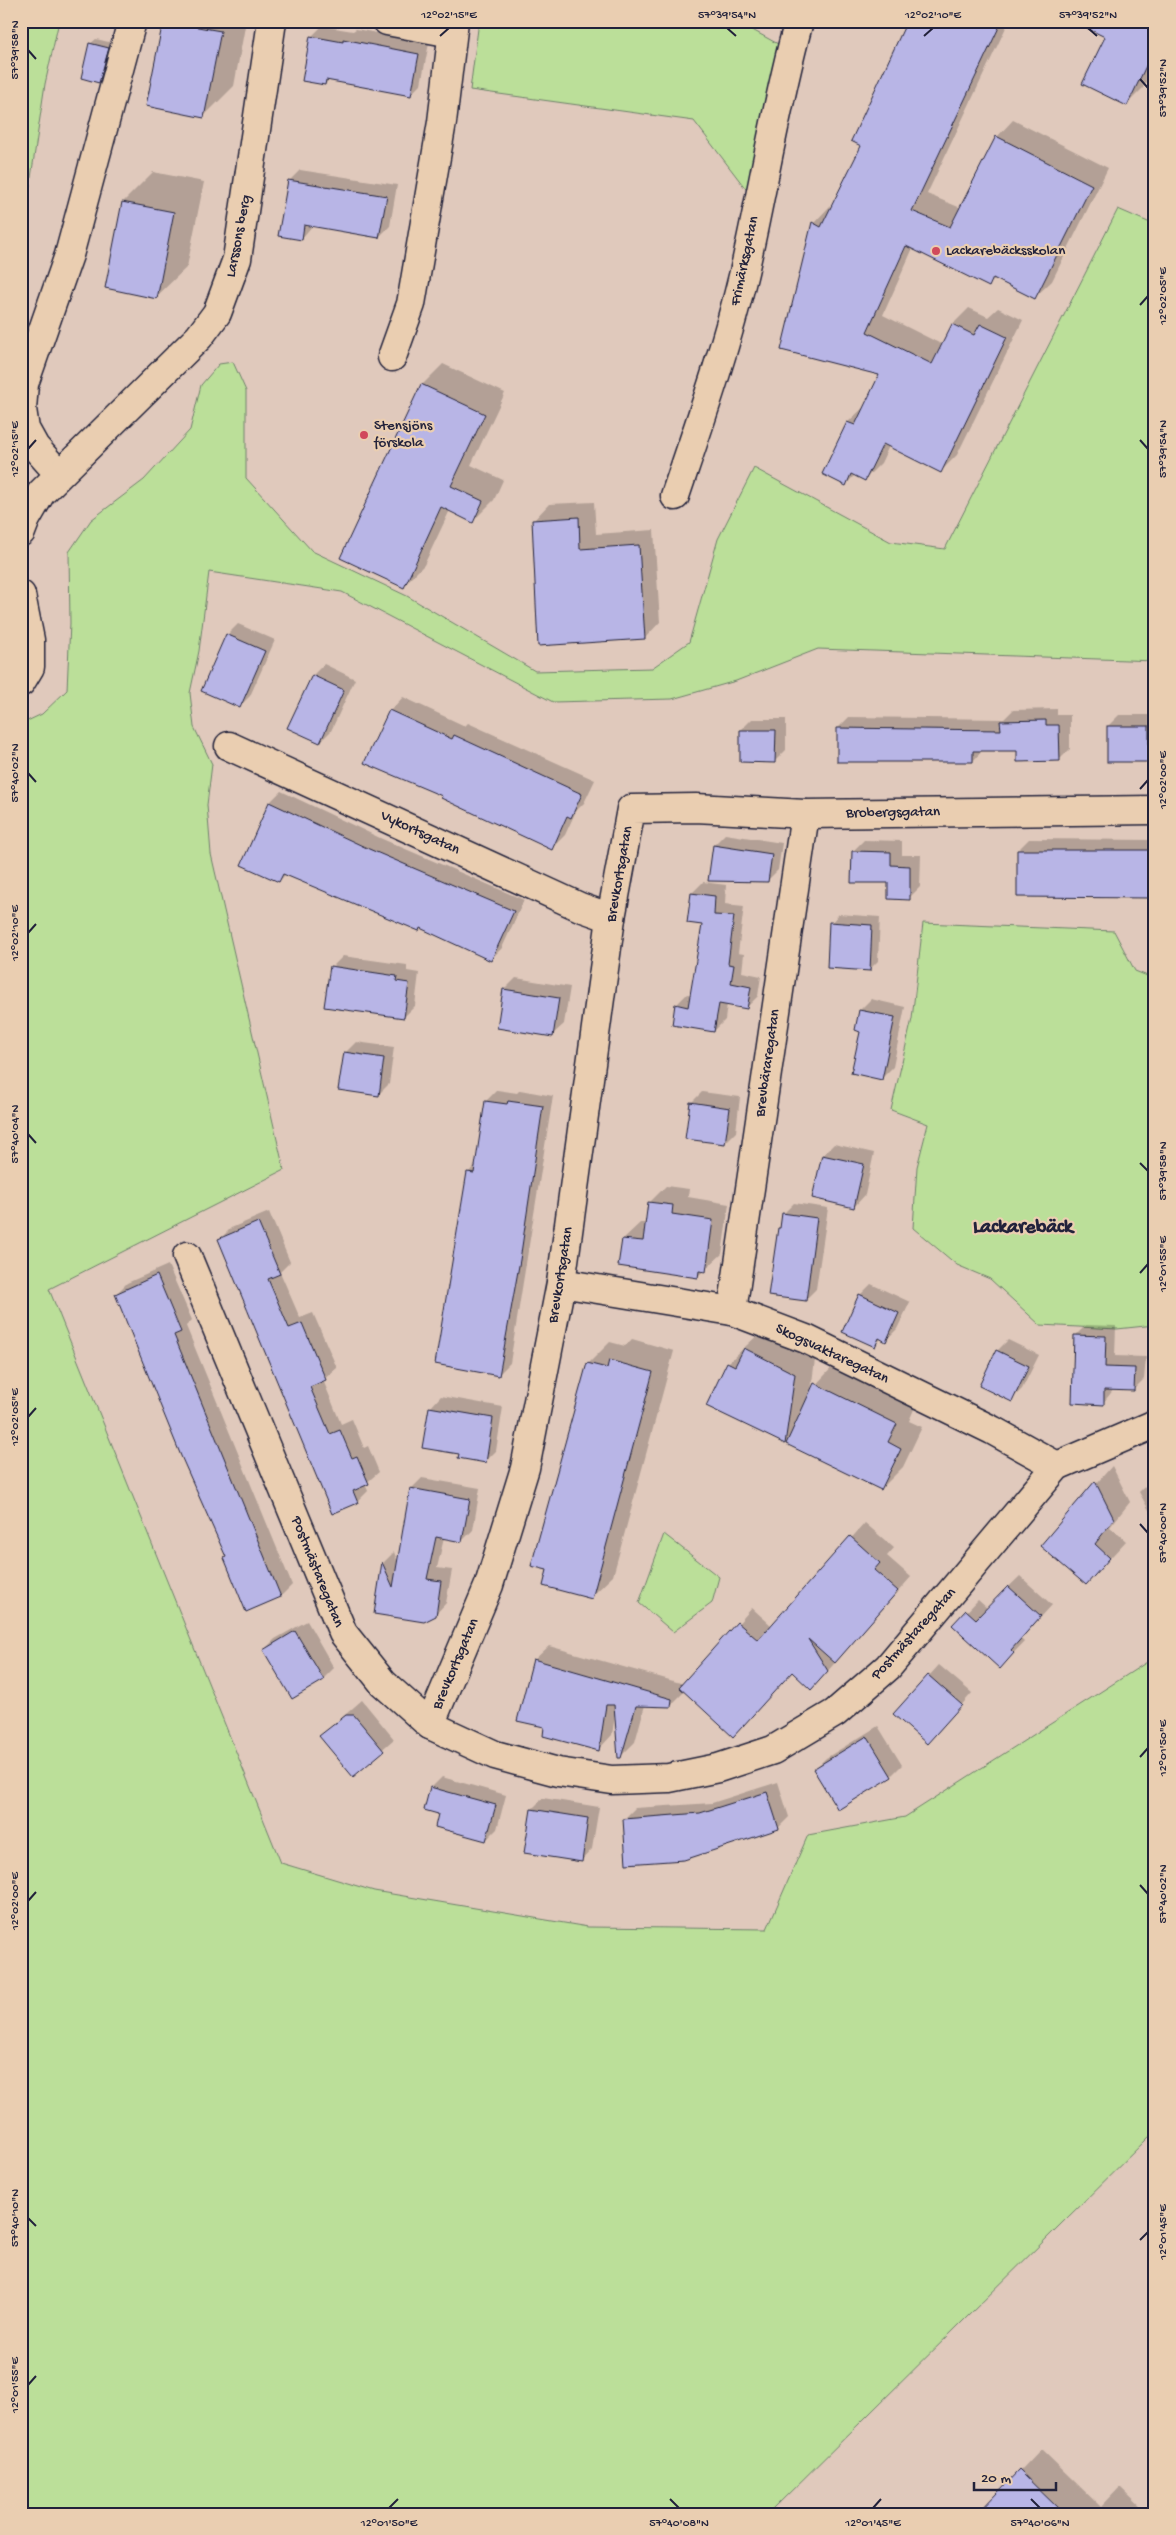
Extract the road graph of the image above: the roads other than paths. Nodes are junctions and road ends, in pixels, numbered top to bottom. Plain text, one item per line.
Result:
1 (132, 21) edge
2 (272, 21) edge
3 (387, 21) edge
4 (799, 21) edge
5 (453, 27) edge
6 (392, 357) dead end
7 (59, 474) junction
8 (675, 496) dead end
9 (21, 532) edge
10 (21, 595) edge
11 (21, 682) edge
12 (229, 746) dead end
13 (632, 809) joint
14 (1155, 810) edge
15 (804, 814) junction
16 (611, 918) junction
17 (186, 1256) dead end
18 (561, 1282) junction
19 (732, 1312) junction
20 (1155, 1424) edge
21 (1058, 1466) junction
22 (430, 1725) junction

1 - 7 street
2 - 7 street, Larssons berg
3 - 5 street
4 - 8 street, Frimärksgatan
5 - 6 street
7 - 9 street, Larssons berg
10 - 11 street
12 - 16 street, Vykortsgatan
13 - 15 street, Brobergsgatan
13 - 16 street, Brevkortsgatan
14 - 15 street, Brobergsgatan
15 - 19 street, Brevbäraregatan
16 - 18 street, Brevkortsgatan
17 - 22 street, Postmästaregatan
18 - 19 street, Skogsvaktaregatan
18 - 22 street, Brevkortsgatan
19 - 21 street, Skogsvaktaregatan
20 - 21 street, Postmästaregatan
21 - 22 street, Postmästaregatan

